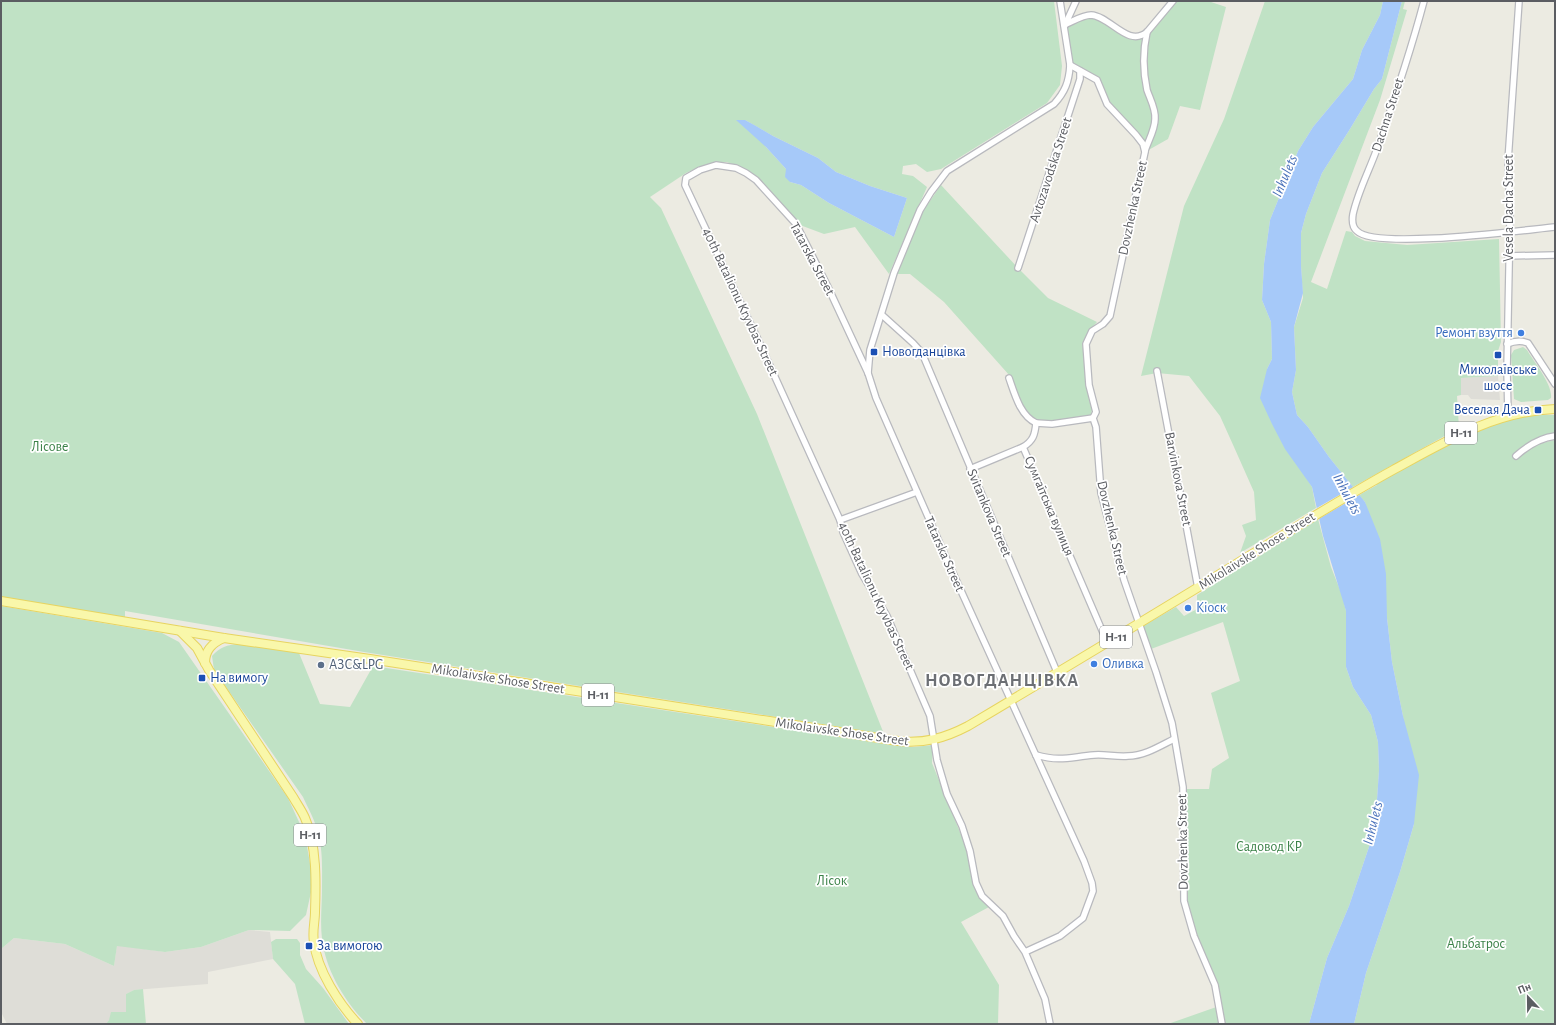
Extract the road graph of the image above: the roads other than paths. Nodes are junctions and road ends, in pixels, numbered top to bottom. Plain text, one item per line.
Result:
1 (1060, 1) edge
2 (1076, 1) edge
3 (1174, 1) edge
4 (1424, 1) edge
5 (1519, 1) edge
6 (1064, 25) junction
7 (1147, 32) junction
8 (1070, 66) junction
9 (1080, 71) junction
10 (1145, 152) junction
11 (716, 165) joint
12 (1555, 227) edge
13 (1509, 232) junction
14 (1555, 255) edge
15 (1508, 256) junction
16 (1018, 268) dead end
17 (882, 315) junction
18 (1507, 344) junction
19 (1157, 371) dead end
20 (868, 373) junction
21 (1009, 378) dead end
22 (1555, 384) edge
23 (1555, 409) edge
24 (1508, 415) junction
25 (1093, 418) junction
26 (1036, 424) junction
27 (1555, 436) edge
28 (1023, 447) junction
29 (1516, 456) dead end
30 (970, 468) junction
31 (917, 492) junction
32 (840, 520) junction
33 (1198, 588) junction
34 (1, 601) edge
35 (1138, 623) junction
36 (180, 631) junction
37 (224, 638) junction
38 (1107, 642) junction
39 (205, 663) junction
40 (1057, 672) junction
41 (1010, 701) junction
42 (934, 740) junction
43 (1174, 740) junction
44 (1036, 755) junction
45 (1025, 952) junction
46 (358, 1024) edge
47 (1050, 1024) edge
48 (1222, 1024) edge

1 - 6 street
2 - 6 street
3 - 7 street
4 - 13 street, Dachna Street
5 - 13 street, Vesela Dacha Street
6 - 7 street
6 - 8 street
7 - 10 street
8 - 9 street, Dovzhenka Street
8 - 17 street
9 - 10 street, Dovzhenka Street
9 - 16 street, Avtozavodska Street
10 - 25 street, Dovzhenka Street
11 - 20 street, Tatarska Street
11 - 32 street, 40th Batalionu Kryvbas Street
12 - 13 street
13 - 15 street, Vesela Dacha Street
14 - 15 street
15 - 18 street, Vesela Dacha Street
17 - 20 street
17 - 30 street, Svitankova Street
18 - 22 street
18 - 24 street, Vesela Dacha Street
19 - 33 street, Barvinkova Street
20 - 31 street, Tatarska Street
21 - 26 street
23 - 24 main road, Mikolaivske Shose Street / Н-11
24 - 33 main road, Mikolaivske Shose Street / Н-11
25 - 26 street
25 - 35 street, Dovzhenka Street
26 - 28 street, Сумгаїтська вулиця
27 - 29 street
28 - 30 street
28 - 38 street, Сумгаїтська вулиця
30 - 40 street, Svitankova Street
31 - 32 street
31 - 41 street, Tatarska Street
32 - 42 street, 40th Batalionu Kryvbas Street
33 - 35 main road, Mikolaivske Shose Street / Н-11
34 - 36 main road, Н-11
35 - 38 main road, Mikolaivske Shose Street / Н-11
35 - 43 street, Dovzhenka Street
36 - 37 main road, Н-11
36 - 39 main road, Н-11
37 - 39 main road
37 - 42 main road, Mikolaivske Shose Street / Н-11
38 - 40 main road, Mikolaivske Shose Street / Н-11
39 - 46 main road, Н-11
40 - 41 main road, Mikolaivske Shose Street / Н-11
41 - 42 main road, Mikolaivske Shose Street / Н-11
41 - 44 street, Tatarska Street
42 - 45 street, 40th Batalionu Kryvbas Street
43 - 44 street
43 - 48 street, Dovzhenka Street
44 - 45 street, Tatarska Street
45 - 47 street, 40th Batalionu Kryvbas Street

